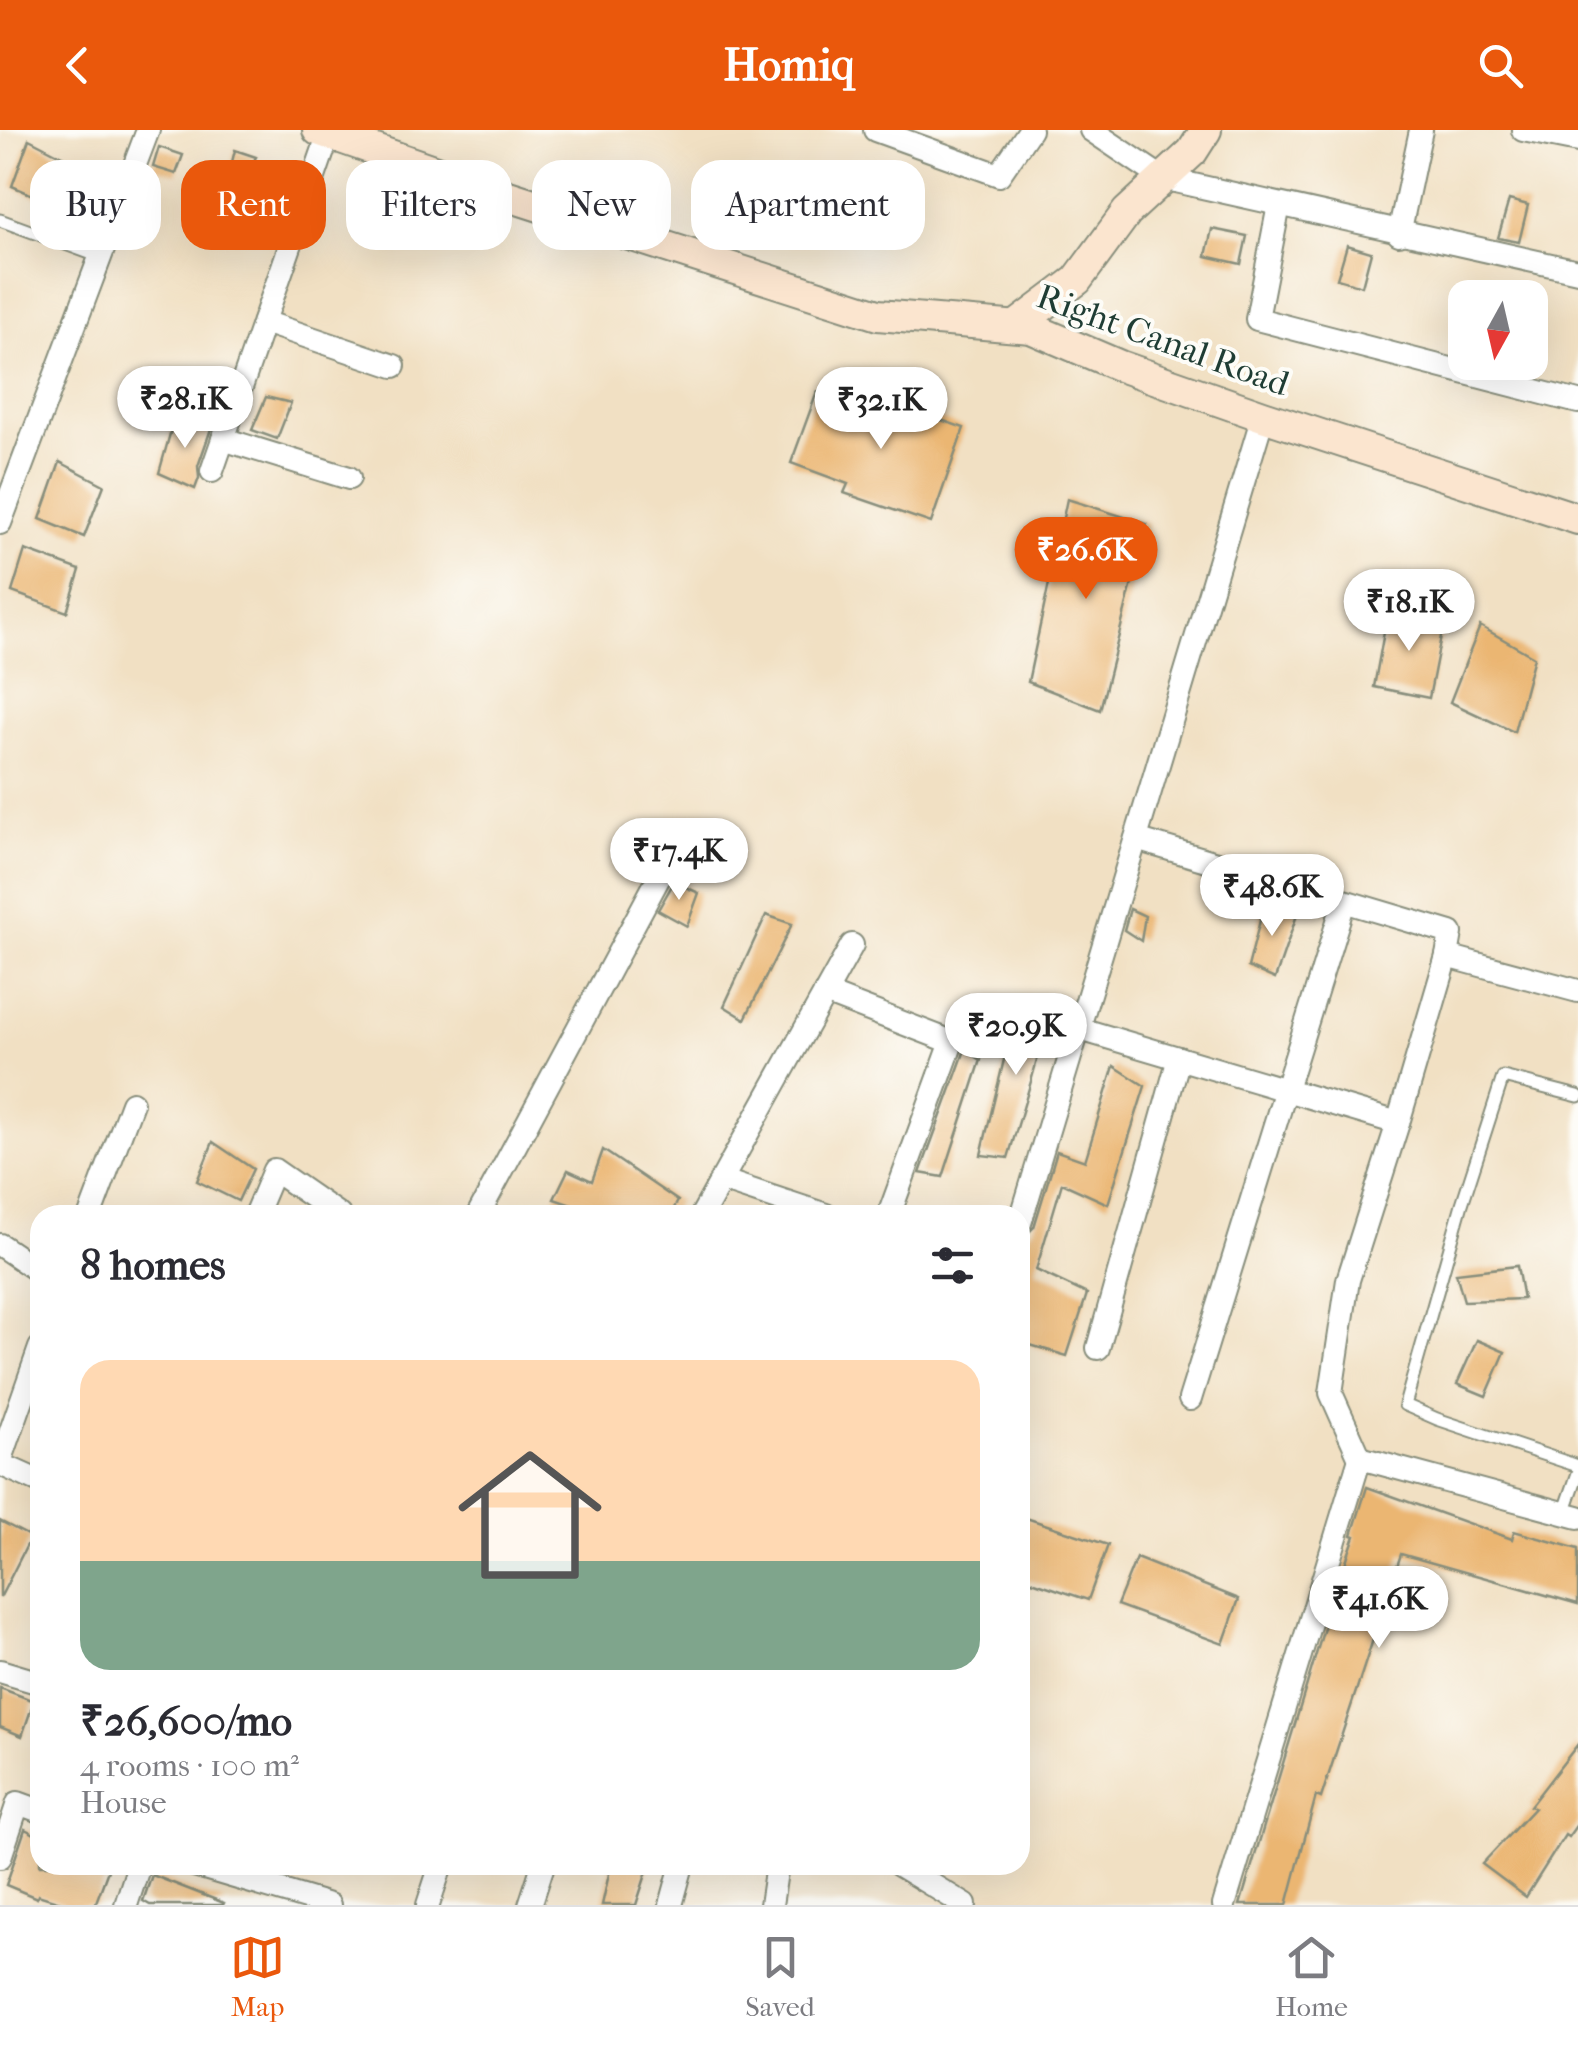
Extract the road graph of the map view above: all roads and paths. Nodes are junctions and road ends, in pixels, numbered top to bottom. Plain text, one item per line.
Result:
1 (148, 130) edge
2 (875, 130) edge
3 (1030, 130) edge
4 (1091, 130) edge
5 (1206, 130) edge
6 (1421, 130) edge
7 (1523, 130) edge
8 (323, 132) edge
9 (1578, 141) edge
10 (1162, 178) junction
11 (1279, 205) junction
12 (0, 220) edge
13 (1400, 234) junction
14 (98, 256) junction
15 (1578, 271) edge
16 (264, 322) junction
17 (1016, 326) junction
18 (394, 366) dead end
19 (1578, 402) edge
20 (1262, 416) junction
21 (223, 440) junction
22 (212, 471) dead end
23 (349, 478) dead end
24 (6, 486) edge
25 (1578, 519) edge
26 (0, 523) edge
27 (680, 838) dead end
28 (1136, 839) junction
29 (1344, 902) junction
30 (852, 945) dead end
31 (1448, 956) junction
32 (1578, 991) edge
33 (825, 993) junction
34 (1080, 1029) junction
35 (1180, 1058) junction
36 (1286, 1090) junction
37 (1578, 1096) edge
38 (132, 1103) dead end
39 (1398, 1123) junction
40 (722, 1180) junction
41 (94, 1205) edge
42 (259, 1205) edge
43 (325, 1205) edge
44 (483, 1205) edge
45 (708, 1205) edge
46 (769, 1205) edge
47 (894, 1205) edge
48 (1026, 1205) edge
49 (0, 1245) edge
50 (30, 1265) edge
51 (1098, 1348) dead end
52 (30, 1377) edge
53 (1190, 1399) dead end
54 (1360, 1458) junction
55 (0, 1463) edge
56 (1578, 1469) edge
57 (30, 1477) edge
58 (1571, 1515) edge
59 (0, 1671) edge
60 (30, 1681) edge
61 (30, 1807) edge
62 (0, 1856) edge
63 (136, 1875) edge
64 (270, 1875) edge
65 (438, 1875) edge
66 (540, 1875) edge
67 (679, 1875) edge
68 (776, 1875) edge
69 (916, 1875) edge
70 (126, 1905) edge
71 (329, 1905) edge
72 (428, 1905) edge
73 (530, 1905) edge
74 (670, 1905) edge
75 (771, 1905) edge
76 (965, 1905) edge
77 (1224, 1905) edge

1 - 14 street
2 - 3 street
4 - 10 street
5 - 10 street
6 - 13 street
7 - 9 street
8 - 16 street
8 - 17 street, Right Canal Road
10 - 11 street
10 - 17 street
11 - 13 street
11 - 19 street
12 - 14 lane
13 - 15 street
14 - 24 street
16 - 18 street
16 - 21 street
17 - 20 street, Right Canal Road
20 - 25 street, Right Canal Road
20 - 28 street
21 - 22 street
21 - 23 street
24 - 26 street
27 - 44 street
28 - 29 street
28 - 34 street
29 - 31 street
29 - 36 street
30 - 33 street
31 - 32 street
31 - 39 street
33 - 40 street
33 - 47 street
34 - 35 street
34 - 48 street
35 - 36 street
35 - 51 street
36 - 39 street
36 - 53 street
37 - 56 lane
38 - 41 street
39 - 54 street
40 - 45 street
40 - 46 street
42 - 43 street
49 - 50 street
52 - 55 street
54 - 58 street
54 - 77 street
55 - 57 street
56 - 58 lane
59 - 60 street
61 - 62 street
63 - 70 street
64 - 71 street
65 - 72 street
66 - 73 street
67 - 74 street
68 - 75 street
69 - 76 street

